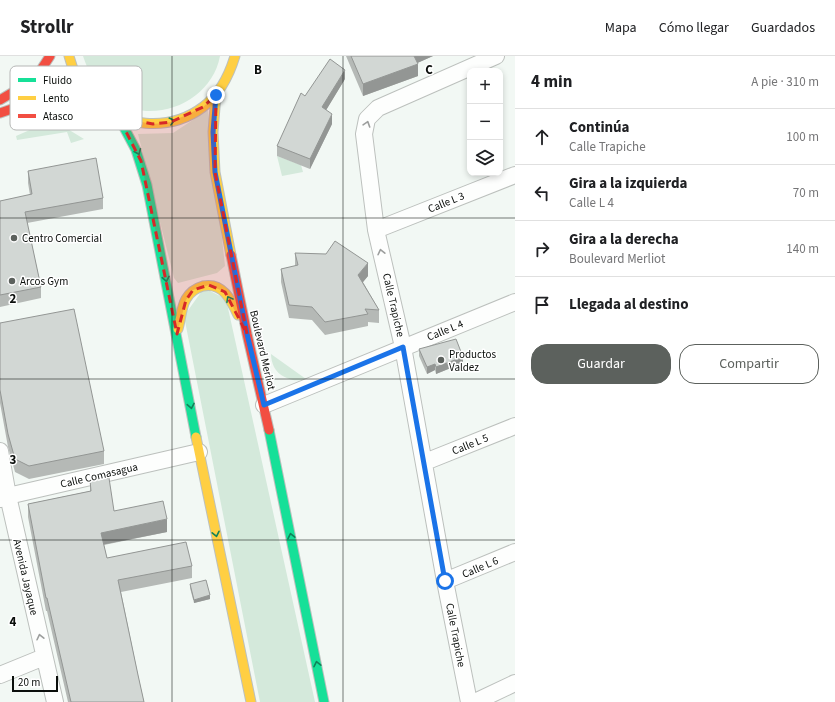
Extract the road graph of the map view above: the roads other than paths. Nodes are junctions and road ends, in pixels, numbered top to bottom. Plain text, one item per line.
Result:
1 (50, 56) edge
2 (69, 56) edge
3 (235, 56) edge
4 (496, 56) edge
5 (43, 66) edge
6 (71, 66) edge
7 (10, 94) edge
8 (216, 95) junction
9 (0, 100) edge
10 (10, 110) edge
11 (0, 113) edge
12 (142, 123) edge
13 (126, 130) edge
14 (515, 175) edge
15 (376, 230) junction
16 (515, 302) edge
17 (177, 334) junction
18 (247, 334) junction
19 (403, 347) junction
20 (264, 405) junction
21 (515, 426) edge
22 (0, 451) edge
23 (199, 452) junction
24 (425, 462) junction
25 (4, 498) edge
26 (515, 552) edge
27 (445, 581) junction
28 (44, 657) junction
29 (0, 675) edge
30 (515, 683) edge
31 (55, 702) edge
32 (252, 702) edge
33 (324, 702) edge
34 (469, 702) edge
35 (476, 702) edge

1 - 5 main road
2 - 6 main road
3 - 8 main road
15 -> 4 street, Calle Trapiche
7 - 9 main road
12 -> 8 main road
8 - 18 main road, Boulevard Merliot
10 - 11 main road
13 -> 17 main road
14 - 15 street, Calle L 3
19 -> 15 street, Calle Trapiche
16 - 19 street, Calle L 4
18 -> 17 main road
17 -> 23 main road
18 - 20 main road, Boulevard Merliot
19 - 20 street, Calle L 4
19 - 24 street, Calle Trapiche
33 -> 20 main road, Boulevard Merliot
21 - 24 street, Calle L 5
22 - 25 street, Avenida Jayaque
23 - 25 street, Calle Comasagua
23 -> 32 main road
24 - 27 street, Calle Trapiche
28 -> 25 street, Avenida Jayaque
26 - 27 street, Calle L 6
27 - 34 street, Calle Trapiche
28 - 29 street
28 - 31 street, Avenida Jayaque
30 - 35 street

